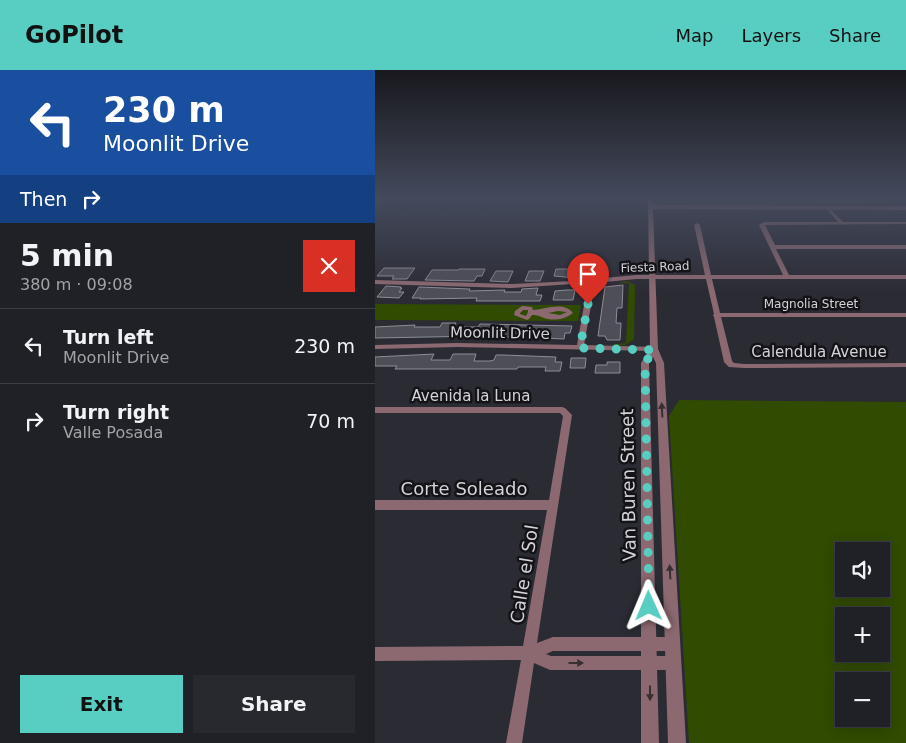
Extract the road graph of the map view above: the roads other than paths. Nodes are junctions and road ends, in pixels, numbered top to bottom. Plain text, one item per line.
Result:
1 (651, 229) edge
2 (698, 229) edge
3 (764, 229) edge
4 (773, 247) junction
5 (906, 247) edge
6 (653, 277) junction
7 (708, 277) junction
8 (787, 277) junction
9 (906, 277) edge
10 (375, 282) edge
11 (592, 282) junction
12 (549, 315) joint
13 (717, 315) junction
14 (906, 316) edge
15 (375, 347) edge
16 (580, 348) junction
17 (654, 350) junction
18 (732, 365) joint
19 (906, 366) edge
20 (375, 410) edge
21 (567, 412) joint
22 (375, 505) edge
23 (554, 505) junction
24 (649, 644) junction
25 (673, 644) junction
26 (529, 653) junction
27 (375, 654) edge
28 (650, 663) junction
29 (674, 663) junction
30 (514, 743) edge
31 (650, 743) edge
32 (677, 743) edge

1 - 6 street, Van Buren Street
2 - 7 street
3 - 4 street
4 - 5 street
4 - 8 street
6 - 7 street, Fiesta Road
6 - 11 street, Fiesta Road
6 - 17 street, Van Buren Street
7 - 8 street, Fiesta Road
7 - 13 street
8 - 9 street, Fiesta Road
10 - 11 street, Fiesta Road
11 - 16 street
12 - 12 street
13 - 14 street, Magnolia Street
13 - 18 street
15 - 16 street, Moonlit Drive
16 - 17 street, Moonlit Drive
17 - 24 street, Van Buren Street
25 -> 17 street, Van Buren Street
18 - 19 street, Calendula Avenue
20 - 21 street, Avenida la Luna
21 - 23 street, Calle el Sol
22 - 23 street, Corte Soleado
23 - 26 street, Calle el Sol
24 - 25 street
24 - 26 street
24 - 28 street, Van Buren Street
25 - 29 street, Van Buren Street
26 - 27 street
26 -> 28 street
26 - 30 street, Calle el Sol
28 - 29 street
28 -> 31 street, Van Buren Street
29 - 32 street, Van Buren Street

